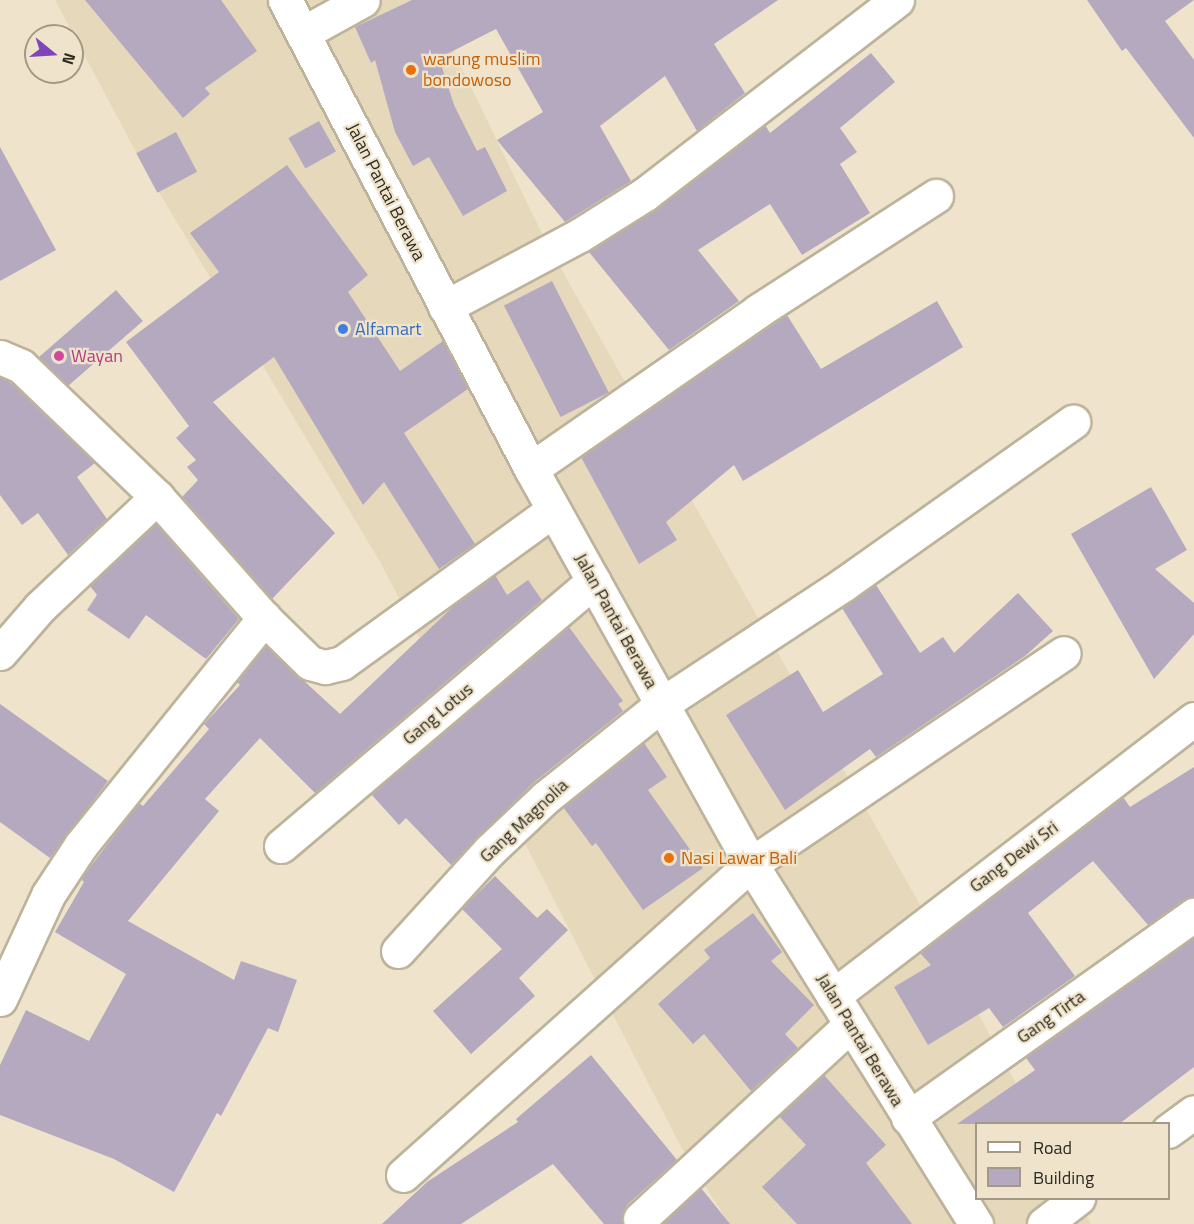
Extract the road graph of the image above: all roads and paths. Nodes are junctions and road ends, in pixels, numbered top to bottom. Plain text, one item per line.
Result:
1 (285, 0) edge
2 (363, 0) edge
3 (897, 0) edge
4 (303, 33) junction
5 (936, 196) dead end
6 (445, 307) junction
7 (0, 357) edge
8 (1073, 422) dead end
9 (531, 470) junction
10 (157, 497) junction
11 (553, 510) junction
12 (594, 581) junction
13 (264, 618) junction
14 (0, 653) edge
15 (1064, 653) dead end
16 (662, 704) junction
17 (1194, 719) edge
18 (281, 846) dead end
19 (751, 864) junction
20 (1194, 915) edge
21 (398, 951) dead end
22 (834, 996) junction
23 (0, 999) edge
24 (851, 1024) junction
25 (1194, 1112) edge
26 (908, 1118) junction
27 (1170, 1130) edge
28 (404, 1176) dead end
29 (1075, 1200) edge
30 (640, 1219) dead end
31 (976, 1224) edge
32 (1044, 1224) edge

1 - 4 street, Jalan Pantai Berawa
2 - 4 street
3 - 6 street
4 - 6 street, Jalan Pantai Berawa
5 - 9 street
6 - 9 street, Jalan Pantai Berawa
7 - 10 street
8 - 16 street, Gang Magnolia
9 - 11 street, Jalan Pantai Berawa
10 - 13 street
10 - 14 street
11 - 12 street, Jalan Pantai Berawa
11 - 13 street
12 - 16 street, Jalan Pantai Berawa
12 - 18 street, Gang Lotus
13 - 23 street
15 - 19 street
16 - 19 street, Jalan Pantai Berawa
16 - 21 street, Gang Magnolia
17 - 22 street, Gang Dewi Sri
19 - 22 street, Jalan Pantai Berawa
19 - 28 street
20 - 26 street, Gang Tirta
22 - 24 street, Jalan Pantai Berawa
24 - 26 street, Jalan Pantai Berawa
24 - 30 street
25 - 27 street
26 - 31 street, Jalan Pantai Berawa
29 - 32 street

